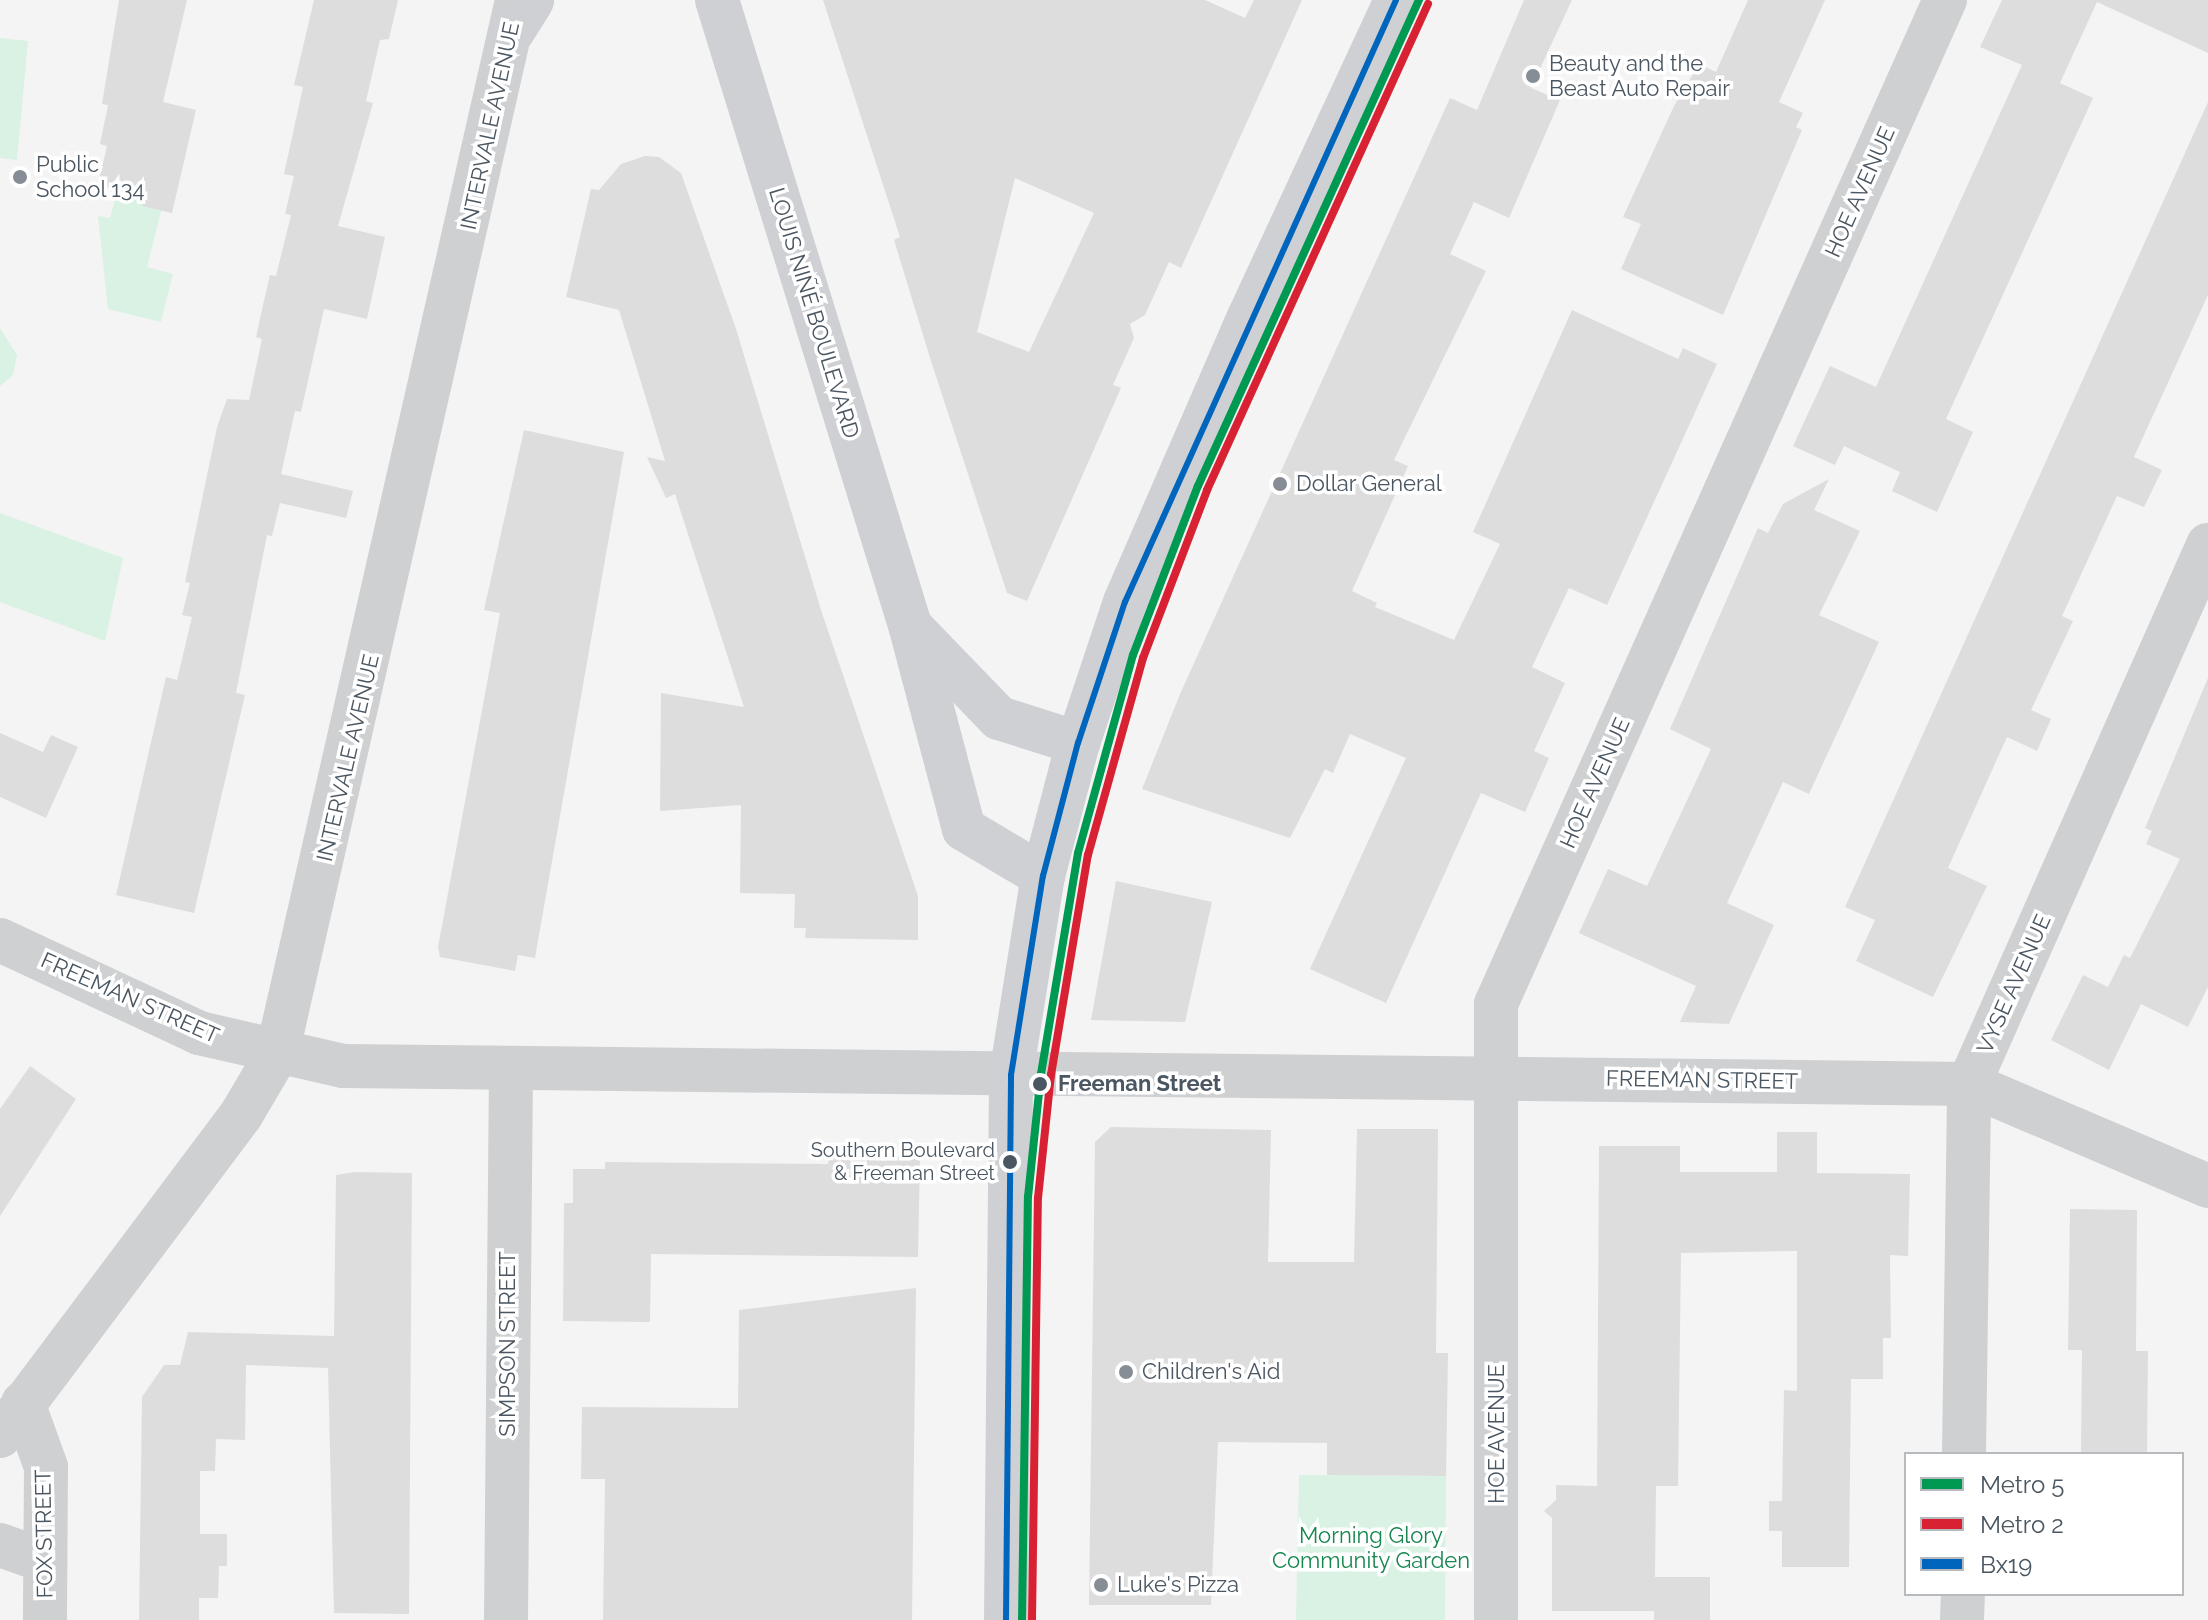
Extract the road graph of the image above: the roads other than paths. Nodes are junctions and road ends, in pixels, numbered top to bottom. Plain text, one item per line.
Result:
1 (717, 0) edge
2 (1396, 0) edge
3 (1945, 0) edge
4 (521, 10) edge
5 (2208, 545) edge
6 (910, 625) junction
7 (1078, 743) junction
8 (1043, 876) junction
9 (0, 940) edge
10 (277, 1054) junction
11 (511, 1068) junction
12 (1011, 1075) junction
13 (1498, 1076) junction
14 (1969, 1084) junction
15 (2208, 1186) edge
16 (12, 1420) edge
17 (1964, 1452) edge
18 (0, 1545) edge
19 (45, 1561) junction
20 (1963, 1596) edge
21 (45, 1620) edge
22 (506, 1620) edge
23 (1006, 1620) edge
24 (1496, 1620) edge
25 (1962, 1620) edge

1 - 6 main road, LOUIS NIÑÉ BOULEVARD
2 - 7 main road
3 - 13 street, HOE AVENUE
4 - 10 street, INTERVALE AVENUE
5 - 14 street, VYSE AVENUE
6 - 7 main road, LOUIS NIÑÉ BOULEVARD
6 - 8 main road, LOUIS NIÑÉ BOULEVARD
7 - 8 main road
8 - 12 main road
9 - 10 street, FREEMAN STREET
10 - 11 street, FREEMAN STREET
10 - 16 street, INTERVALE AVENUE
11 - 12 street, FREEMAN STREET
11 - 22 street, SIMPSON STREET
12 - 13 street, FREEMAN STREET
12 - 23 main road
13 - 14 street, FREEMAN STREET
13 - 24 street, HOE AVENUE
14 - 15 street, FREEMAN STREET
14 - 17 street, VYSE AVENUE
16 - 19 street, FOX STREET
18 - 19 street
19 - 21 street, FOX STREET
20 - 25 street

